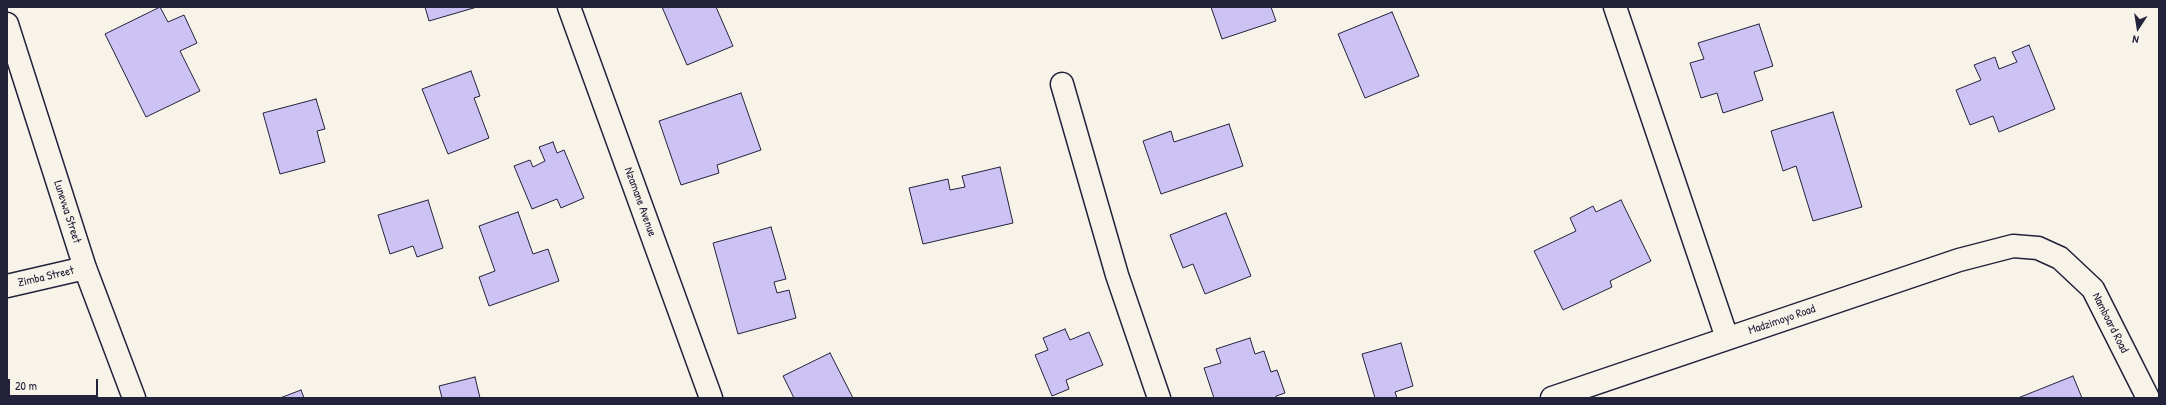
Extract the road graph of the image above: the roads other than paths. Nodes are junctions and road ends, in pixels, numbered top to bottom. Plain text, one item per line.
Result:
1 (569, 7) edge
2 (1615, 7) edge
3 (7, 24) edge
4 (1062, 84) dead end
5 (2013, 246) joint
6 (85, 268) junction
7 (7, 286) edge
8 (1727, 338) junction
9 (134, 398) edge
10 (711, 398) edge
11 (1159, 398) edge
12 (1552, 398) edge
13 (2148, 398) edge

1 - 10 street, Nzamane Avenue
2 - 8 street
3 - 6 street, Lunevwa Street
4 - 11 street
5 - 8 street, Madzimoyo Road
5 - 13 street, Namboard Road
6 - 7 street, Zimba Street
6 - 9 street, Lunevwa Street
8 - 12 street, Madzimoyo Road

